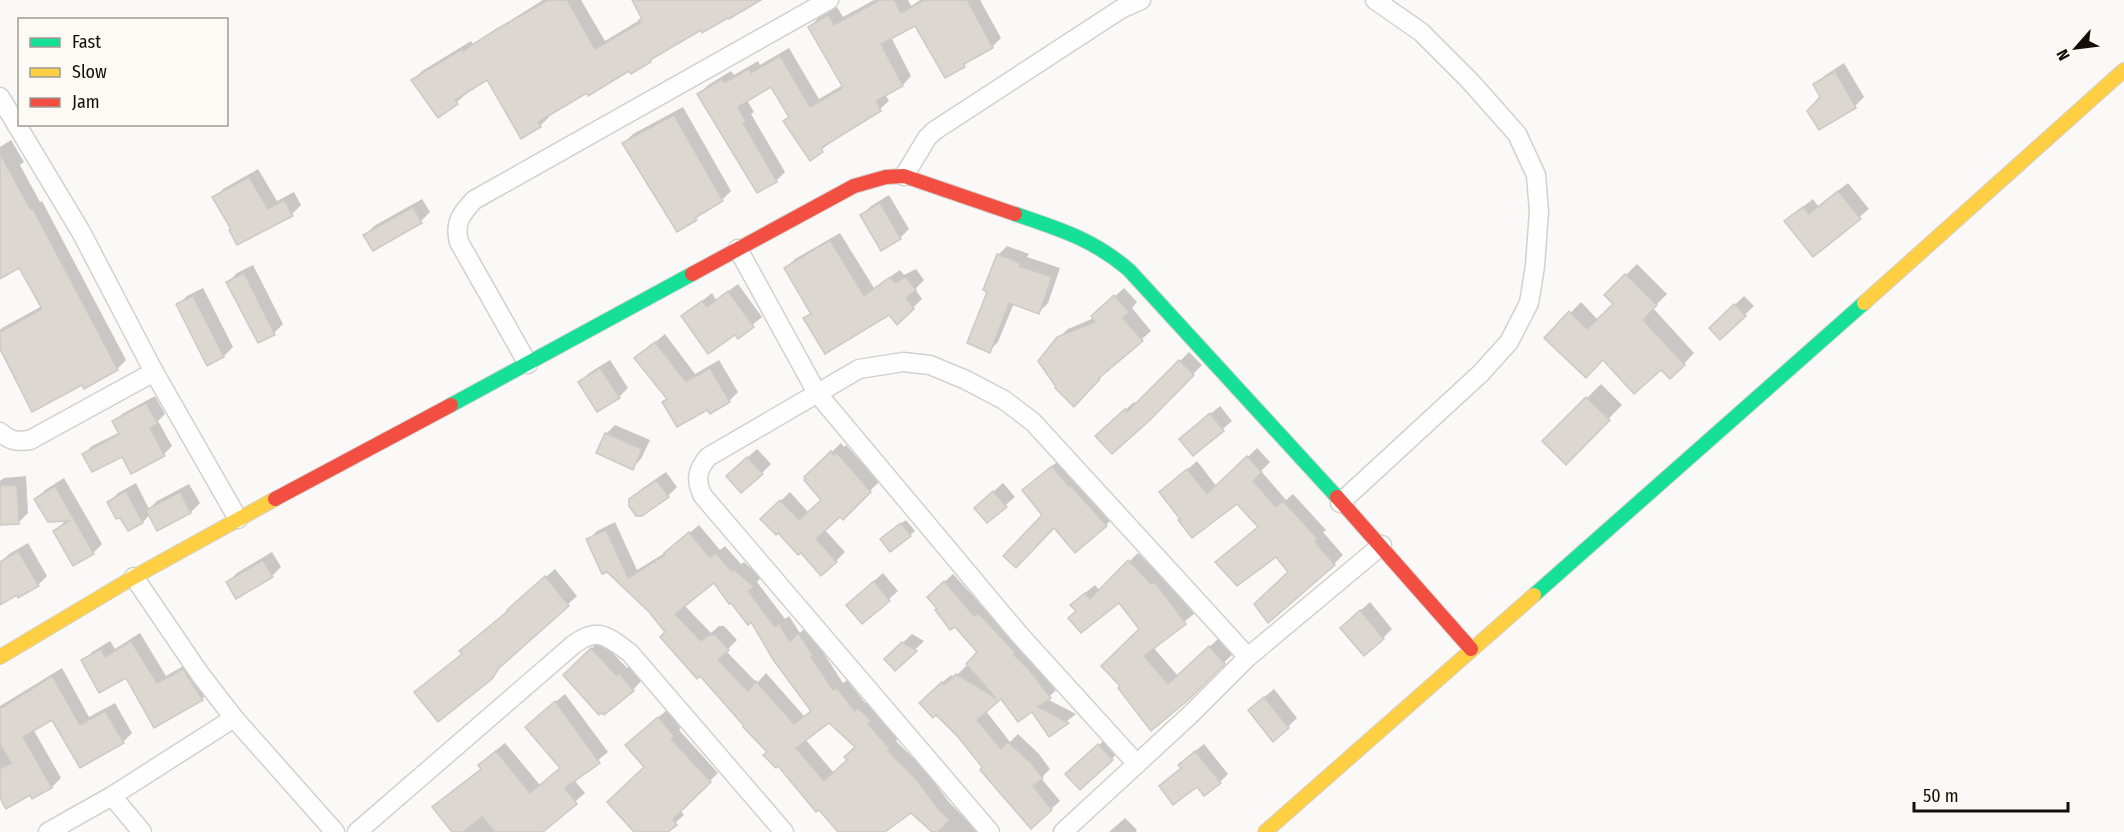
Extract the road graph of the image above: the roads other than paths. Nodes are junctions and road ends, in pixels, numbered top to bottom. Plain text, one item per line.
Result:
1 (829, 0) edge
2 (1141, 0) edge
3 (1375, 0) edge
4 (1119, 5) edge
5 (2124, 70) edge
6 (0, 97) edge
7 (904, 176) junction
8 (738, 249) junction
9 (528, 364) junction
10 (154, 372) junction
11 (817, 393) junction
12 (0, 432) edge
13 (1340, 503) junction
14 (238, 519) junction
15 (1382, 545) junction
16 (134, 577) junction
17 (1471, 649) junction
18 (0, 657) edge
19 (1248, 657) junction
20 (234, 718) junction
21 (1137, 764) junction
22 (112, 796) junction
23 (48, 832) edge
24 (142, 832) edge
25 (335, 832) edge
26 (357, 832) edge
27 (784, 832) edge
28 (990, 832) edge
29 (1063, 832) edge
30 (1265, 832) edge

1 - 9 street
2 - 4 street
3 - 13 street
4 - 7 street
5 - 17 street
6 - 10 street
7 - 8 street
7 - 13 street
8 - 9 street
8 - 11 street
9 - 14 street
10 - 12 street
10 - 14 street
11 - 19 street
11 - 21 street
11 - 28 street
13 - 15 street
14 - 16 street
15 - 17 street
15 - 19 street
16 - 18 street
16 - 20 street
17 - 30 street
19 - 21 street
20 - 22 street
20 - 25 street
21 - 29 street
22 - 23 street
22 - 24 street
26 - 27 street

